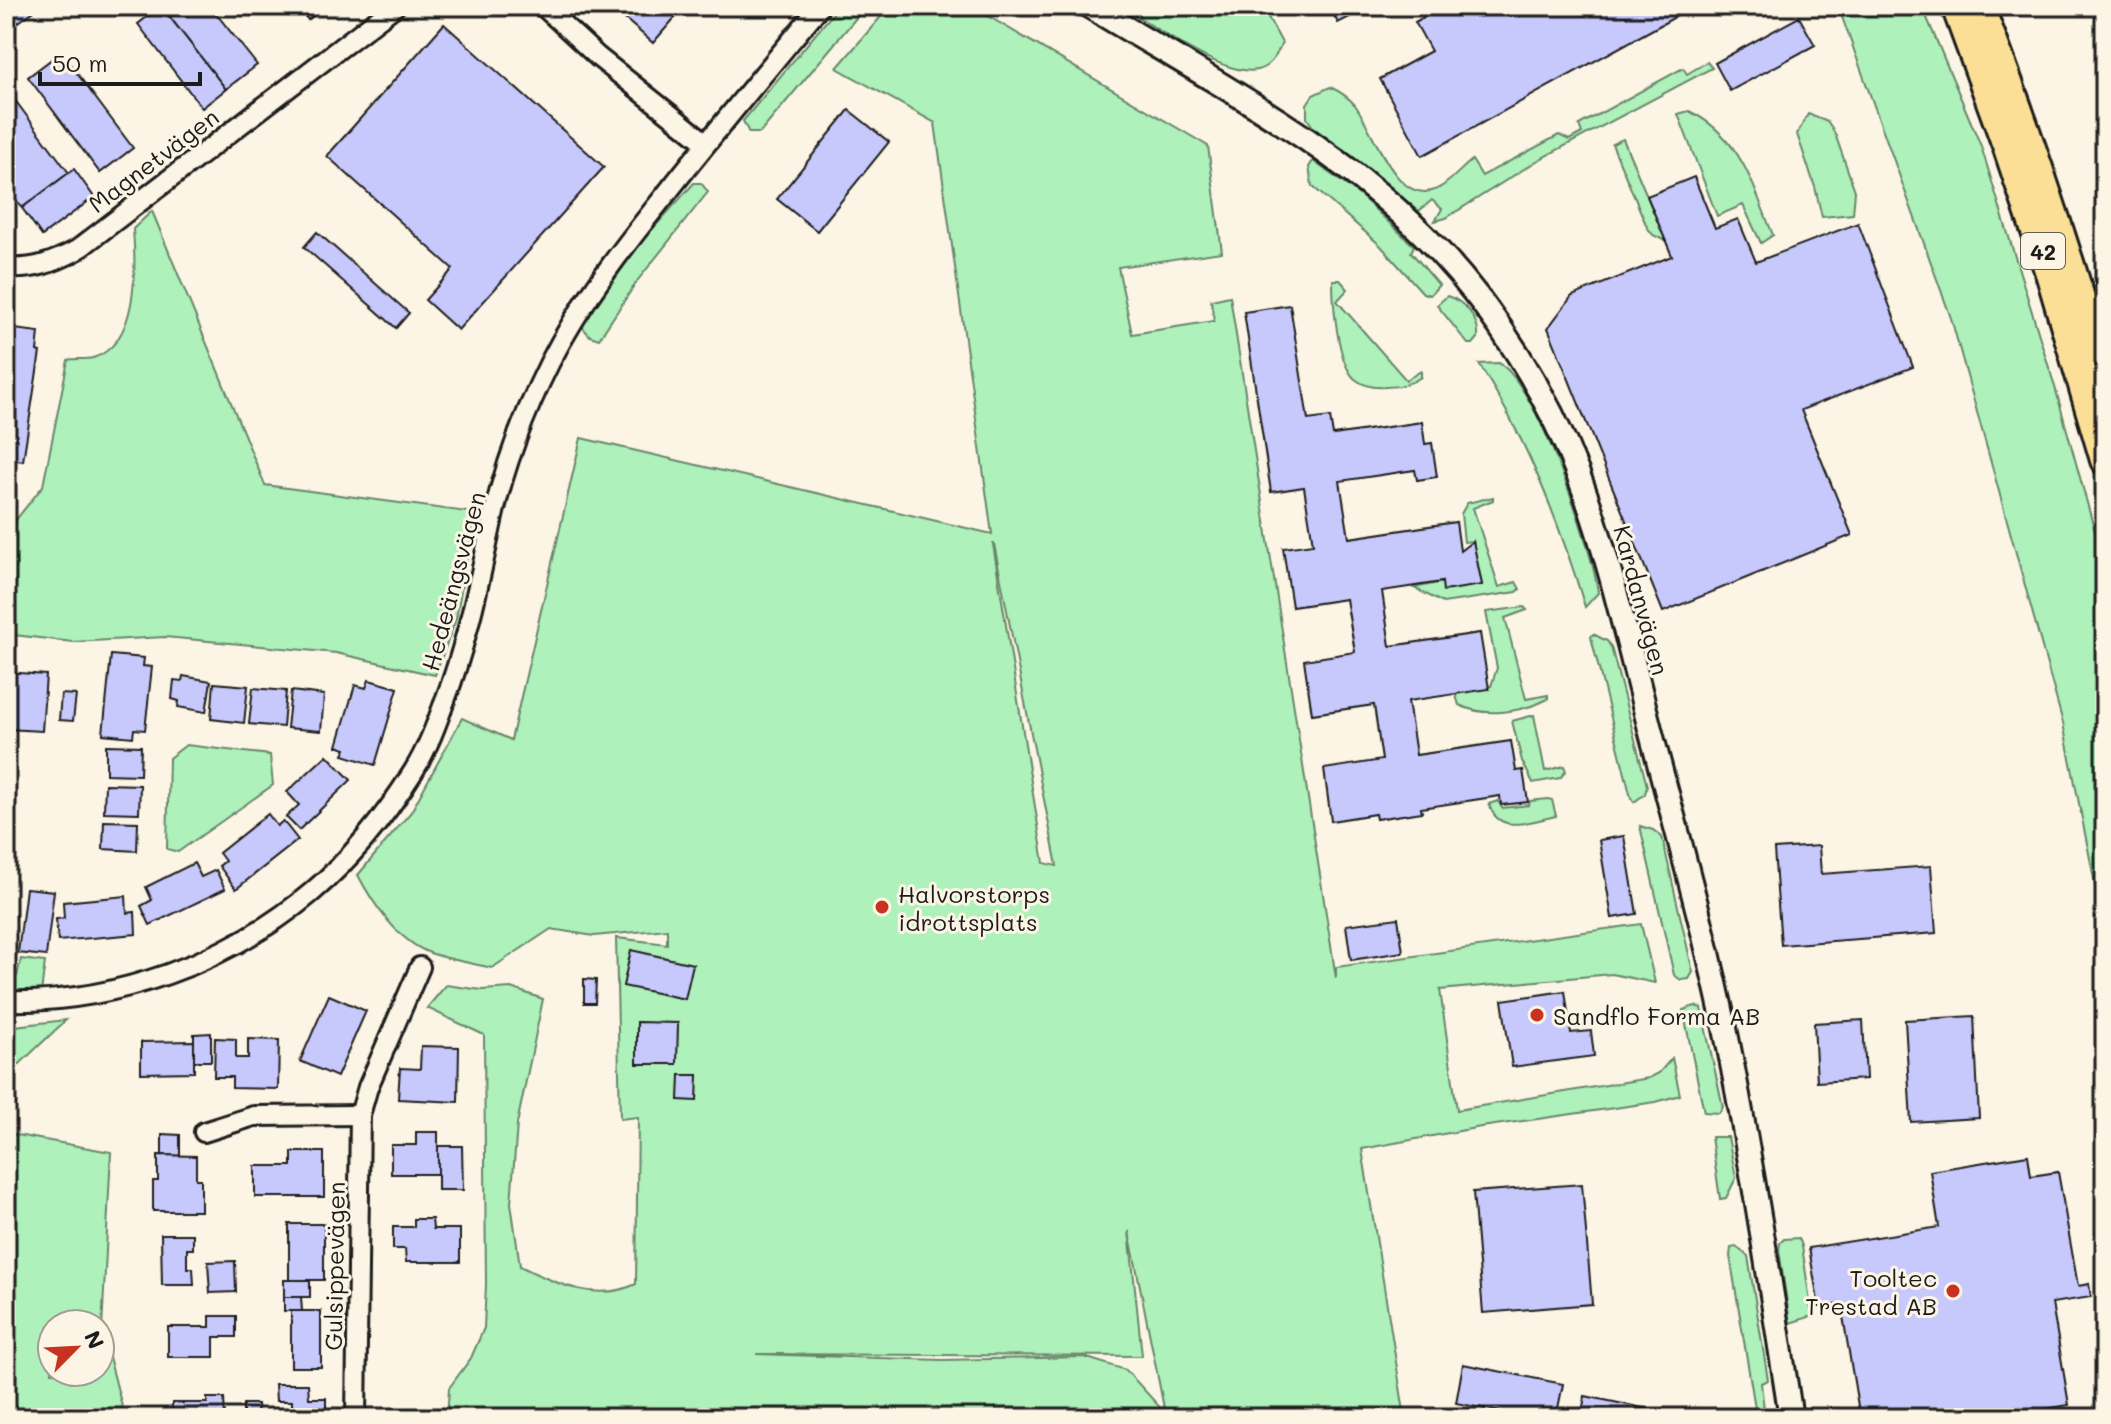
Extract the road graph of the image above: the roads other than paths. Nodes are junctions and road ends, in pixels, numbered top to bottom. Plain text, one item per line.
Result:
1 (395, 6) edge
2 (543, 6) edge
3 (820, 6) edge
4 (1089, 6) edge
5 (1954, 6) edge
6 (1979, 6) edge
7 (1990, 6) edge
8 (2021, 119) junction
9 (706, 143) junction
10 (6, 268) edge
11 (2105, 381) edge
12 (2105, 460) edge
13 (420, 967) dead end
14 (6, 1001) edge
15 (360, 1115) junction
16 (204, 1132) dead end
17 (356, 1418) edge
18 (1791, 1418) edge

1 - 10 street, Magnetvägen
2 - 9 street
3 - 9 street, Hedeängsvägen
4 - 18 street, Kardanvägen
5 - 12 main road, 42
6 - 8 main road, 42
7 - 8 main road
8 - 11 main road, 42
9 - 14 street, Hedeängsvägen
13 - 15 street, Gulsippevägen
15 - 16 street
15 - 17 street, Gulsippevägen

